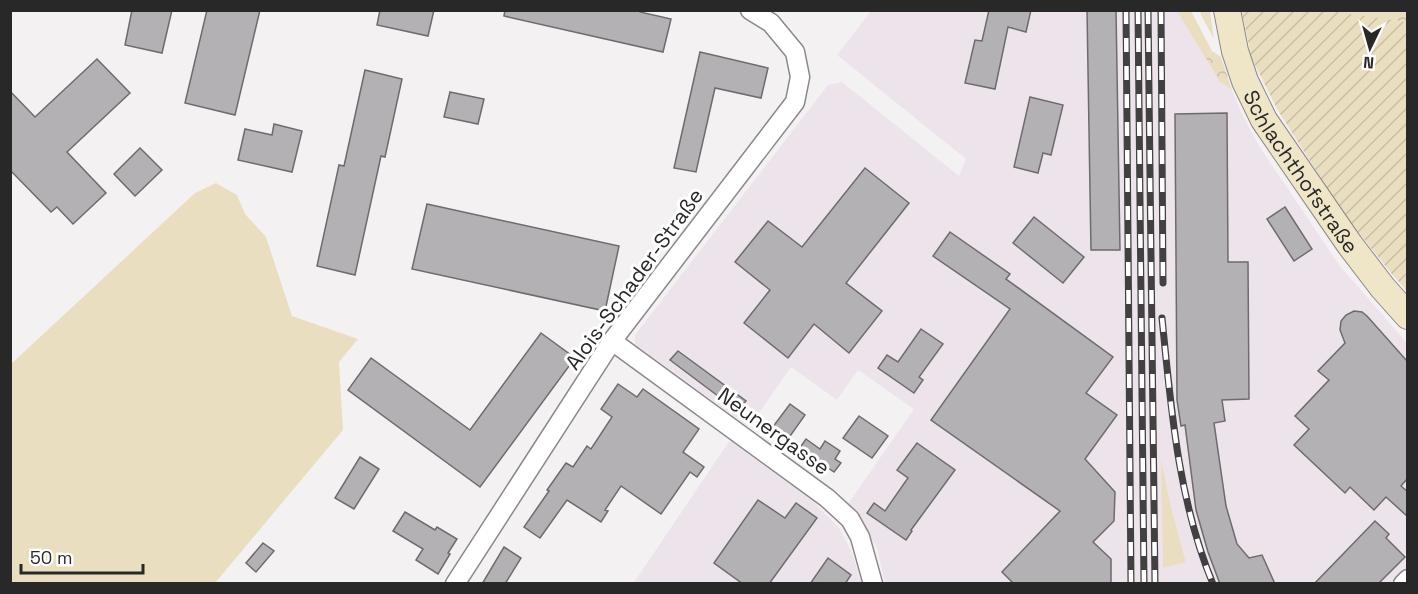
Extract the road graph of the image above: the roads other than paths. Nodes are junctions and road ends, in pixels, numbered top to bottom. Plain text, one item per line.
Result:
1 (750, 10) edge
2 (1227, 10) edge
3 (1407, 316) edge
4 (612, 341) junction
5 (1407, 579) edge
6 (455, 584) edge
7 (873, 584) edge
8 (1403, 584) edge

1 - 4 street, Alois-Schader-Straße
2 - 3 street, Schlachthofstraße
4 - 6 street, Alois-Schader-Straße
4 - 7 street, Neunergasse
5 - 8 street

